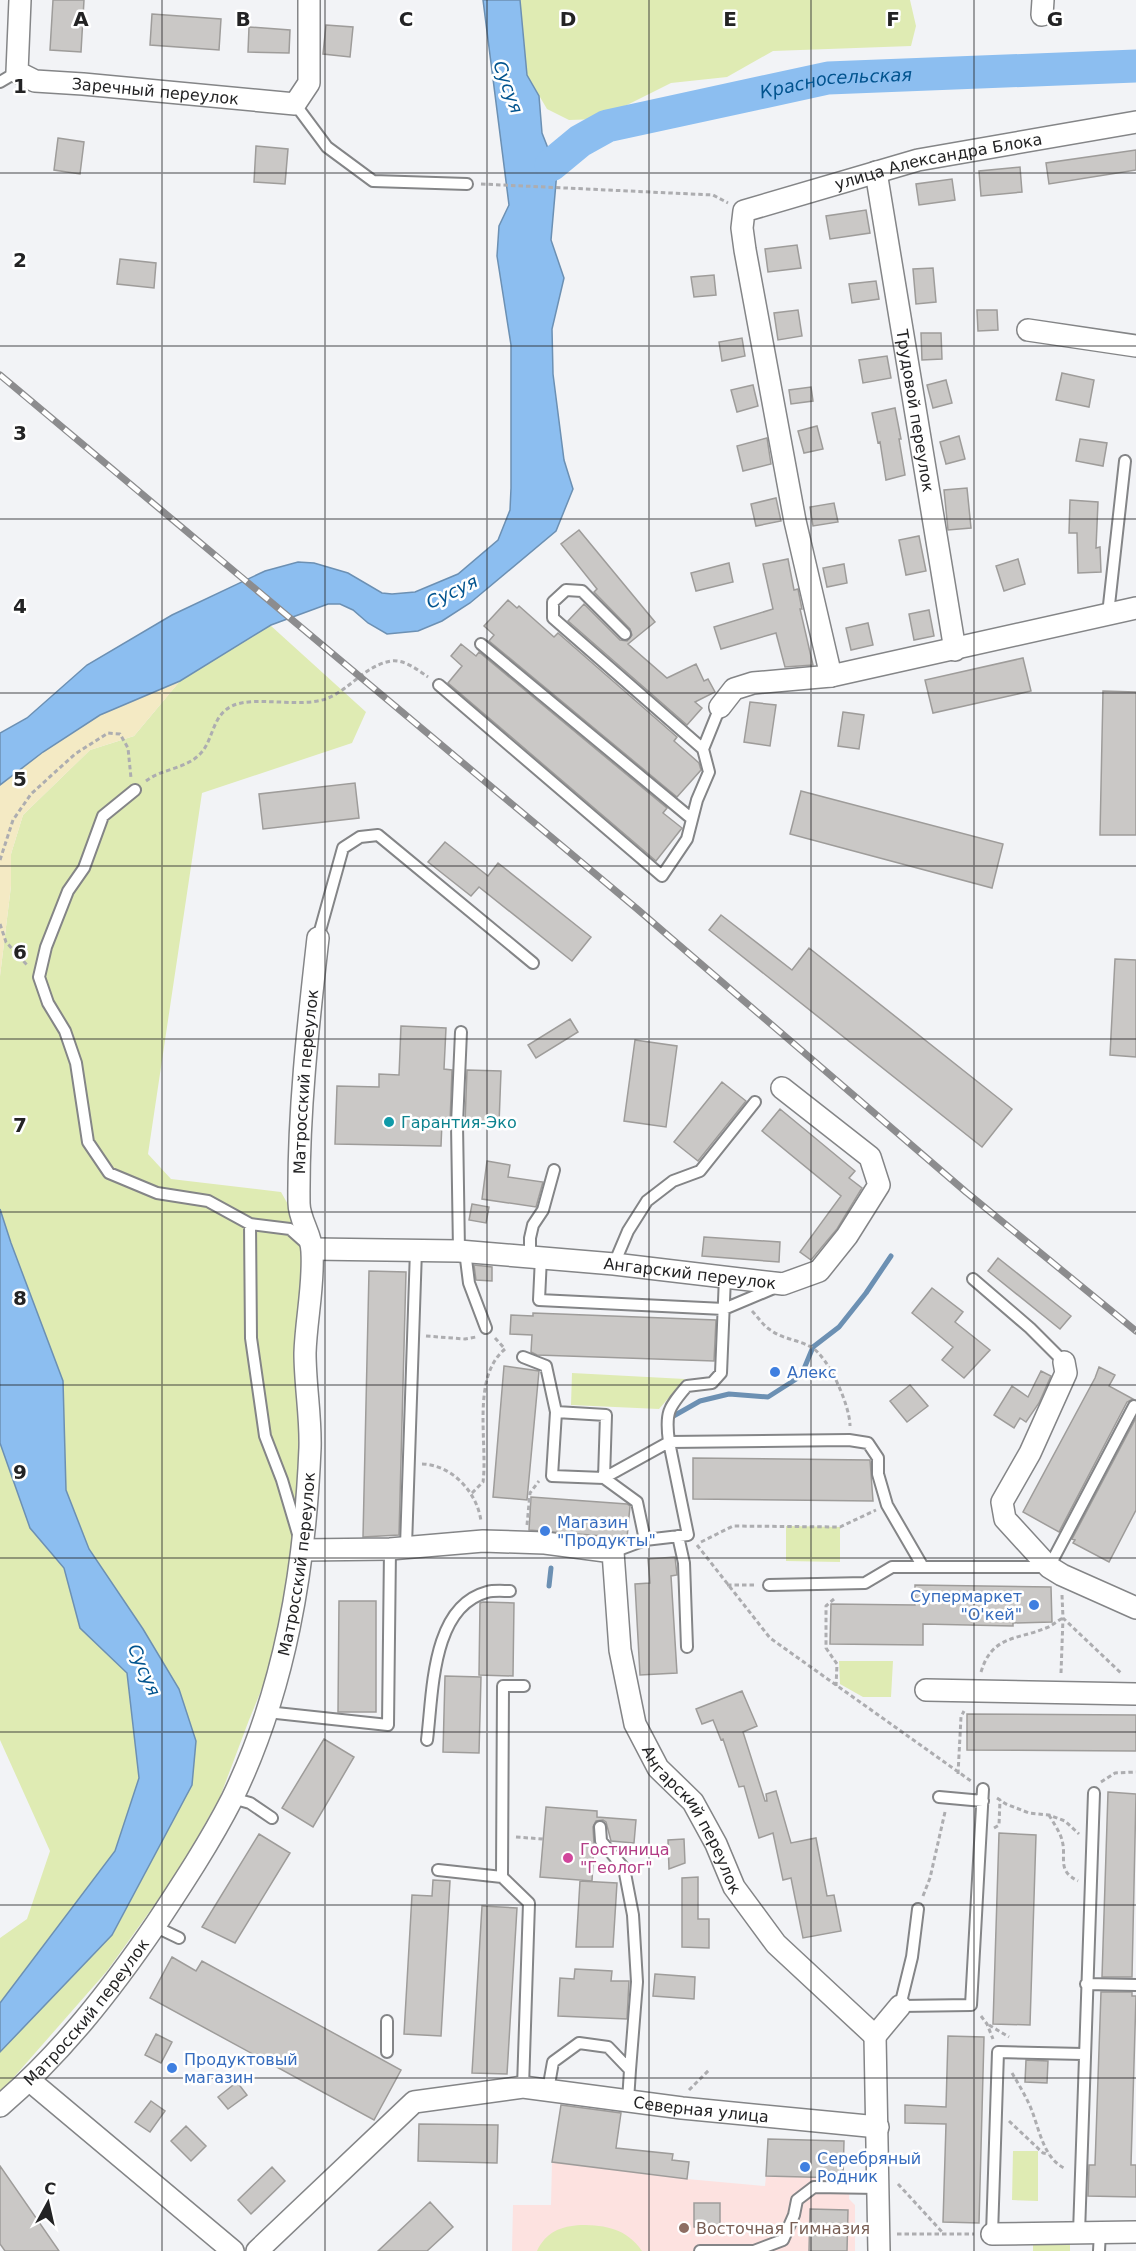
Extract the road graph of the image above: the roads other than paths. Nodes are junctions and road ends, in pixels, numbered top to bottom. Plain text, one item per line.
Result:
1 (20, 0) edge
2 (309, 0) edge
3 (9, 77) edge
4 (295, 104) junction
5 (1136, 122) edge
6 (876, 172) junction
7 (468, 183) road end
8 (1028, 330) dead end
9 (1136, 345) edge
10 (1125, 461) dead end
11 (1136, 608) edge
12 (1108, 614) junction
13 (625, 634) dead end
14 (481, 644) dead end
15 (955, 650) junction
16 (831, 676) junction
17 (439, 685) road end
18 (720, 707) joint
19 (703, 749) junction
20 (135, 790) road end
21 (692, 819) junction
22 (318, 938) joint
23 (533, 963) dead end
24 (461, 1032) dead end
25 (782, 1088) dead end
26 (755, 1102) dead end
27 (554, 1170) dead end
28 (250, 1224) junction
29 (313, 1249) junction
30 (416, 1250) junction
31 (462, 1251) junction
32 (536, 1257) junction
33 (614, 1264) junction
34 (725, 1277) junction
35 (973, 1279) dead end
36 (783, 1284) junction
37 (724, 1309) junction
38 (486, 1328) road end
39 (523, 1357) road end
40 (1064, 1362) joint
41 (1134, 1406) dead end
42 (556, 1412) junction
43 (669, 1442) junction
44 (604, 1478) junction
45 (683, 1535) junction
46 (645, 1540) junction
47 (398, 1547) junction
48 (303, 1551) junction
49 (614, 1552) junction
50 (923, 1567) junction
51 (1055, 1571) junction
52 (769, 1585) road end
53 (510, 1591) dead end
54 (1136, 1608) edge
55 (687, 1647) dead end
56 (525, 1686) dead end
57 (1132, 1687) edge
58 (926, 1690) dead end
59 (267, 1712) junction
60 (427, 1740) dead end
61 (983, 1789) road end
62 (1095, 1793) road end
63 (944, 1797) road end
64 (232, 1798) junction
65 (983, 1801) junction
66 (272, 1818) dead end
67 (600, 1827) dead end
68 (438, 1870) dead end
69 (502, 1877) junction
70 (918, 1909) road end
71 (154, 1926) junction
72 (179, 1938) dead end
73 (1086, 1983) junction
74 (1136, 1985) edge
75 (900, 2006) junction
76 (387, 2020) dead end
77 (875, 2036) junction
78 (387, 2052) dead end
79 (1083, 2054) junction
80 (630, 2070) junction
81 (29, 2080) junction
82 (524, 2087) junction
83 (548, 2090) junction
84 (628, 2101) junction
85 (0, 2106) edge
86 (878, 2127) junction
87 (888, 2185) junction
88 (1136, 2232) edge
89 (1078, 2233) junction
90 (992, 2234) joint
91 (1099, 2242) edge
92 (234, 2251) edge
93 (257, 2251) edge
94 (700, 2251) edge
95 (879, 2251) edge

1 - 3 street
2 - 4 street
3 - 4 street, Заречный переулок
4 - 7 lane
5 - 6 street, улица Александра Блока
6 - 15 street, Трудовой переулок
6 - 16 street, улица Александра Блока
8 - 9 street
10 - 12 lane
11 - 12 street
12 - 15 street
13 - 19 lane
14 - 21 lane
15 - 16 street
16 - 18 street
17 - 21 lane
18 - 19 lane
19 - 21 lane
20 - 28 lane
22 - 23 lane
22 - 29 street, Матросский переулок
24 - 31 lane
25 - 36 street, Ангарский переулок
26 - 33 lane
27 - 32 lane
28 - 29 lane
28 - 48 lane
29 - 30 street, Ангарский переулок
29 - 48 street, Матросский переулок
30 - 31 street, Ангарский переулок
30 - 47 lane
31 - 32 street, Ангарский переулок
31 - 38 lane
32 - 33 street, Ангарский переулок
32 - 37 lane
33 - 34 street, Ангарский переулок
34 - 36 street, Ангарский переулок
34 - 37 lane
35 - 40 lane
36 - 37 lane
37 - 43 lane
39 - 42 lane
40 - 51 street
41 - 51 lane
42 - 44 lane
42 - 44 lane
43 - 44 lane
43 - 45 lane
43 - 50 lane
44 - 46 lane
45 - 46 lane
45 - 55 lane
46 - 49 lane
47 - 48 street
47 - 49 street
47 - 59 lane
48 - 59 street, Матросский переулок
49 - 77 street, Ангарский переулок
50 - 51 lane
50 - 52 lane
51 - 54 street
53 - 60 lane
56 - 69 lane
57 - 58 street
59 - 64 street, Матросский переулок
61 - 65 lane
62 - 73 lane
63 - 65 lane
64 - 66 lane
64 - 71 street, Матросский переулок
65 - 75 lane
67 - 80 lane
68 - 69 lane
69 - 82 lane
70 - 75 lane
71 - 72 lane
71 - 81 street, Матросский переулок
73 - 74 lane
73 - 79 lane
75 - 77 street
76 - 78 lane
77 - 86 street
79 - 89 lane
79 - 90 lane
80 - 83 lane
80 - 84 lane
81 - 85 street, Матросский переулок
81 - 92 street
82 - 83 street, Северная улица
82 - 93 street, Северная улица
83 - 84 street, Северная улица
84 - 86 street, Северная улица
86 - 87 street
87 - 94 lane
87 - 95 street
88 - 91 street
89 - 90 street
89 - 91 street

